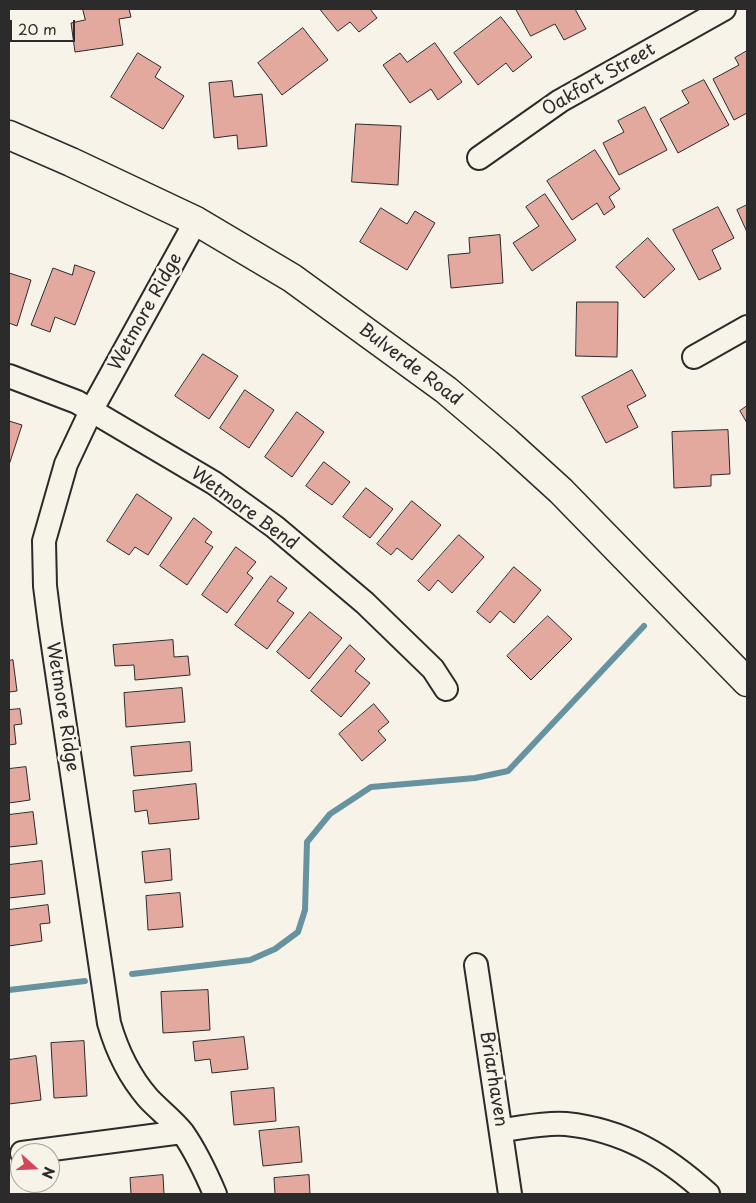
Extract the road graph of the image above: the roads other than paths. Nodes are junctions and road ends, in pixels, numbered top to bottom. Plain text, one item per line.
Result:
1 (724, 9) edge
2 (9, 135) edge
3 (479, 158) dead end
4 (196, 221) junction
5 (747, 328) edge
6 (694, 357) dead end
7 (9, 376) edge
8 (91, 411) junction
9 (744, 673) edge
10 (446, 688) dead end
11 (476, 965) dead end
12 (501, 1130) junction
13 (182, 1132) junction
14 (60, 1148) edge
15 (215, 1194) edge
16 (510, 1194) edge
17 (708, 1194) edge

1 - 3 street, Oakfort Street
2 - 4 main road, Bulverde Road
4 - 8 street, Wetmore Ridge
4 - 9 main road, Bulverde Road
5 - 6 street
7 - 8 street, Wetmore Bend
8 - 10 street, Wetmore Bend
8 - 13 street, Wetmore Ridge
11 - 12 street, Briarhaven
12 - 16 street, Briarhaven
12 - 17 street
13 - 14 street
13 - 15 street, Wetmore Ridge

